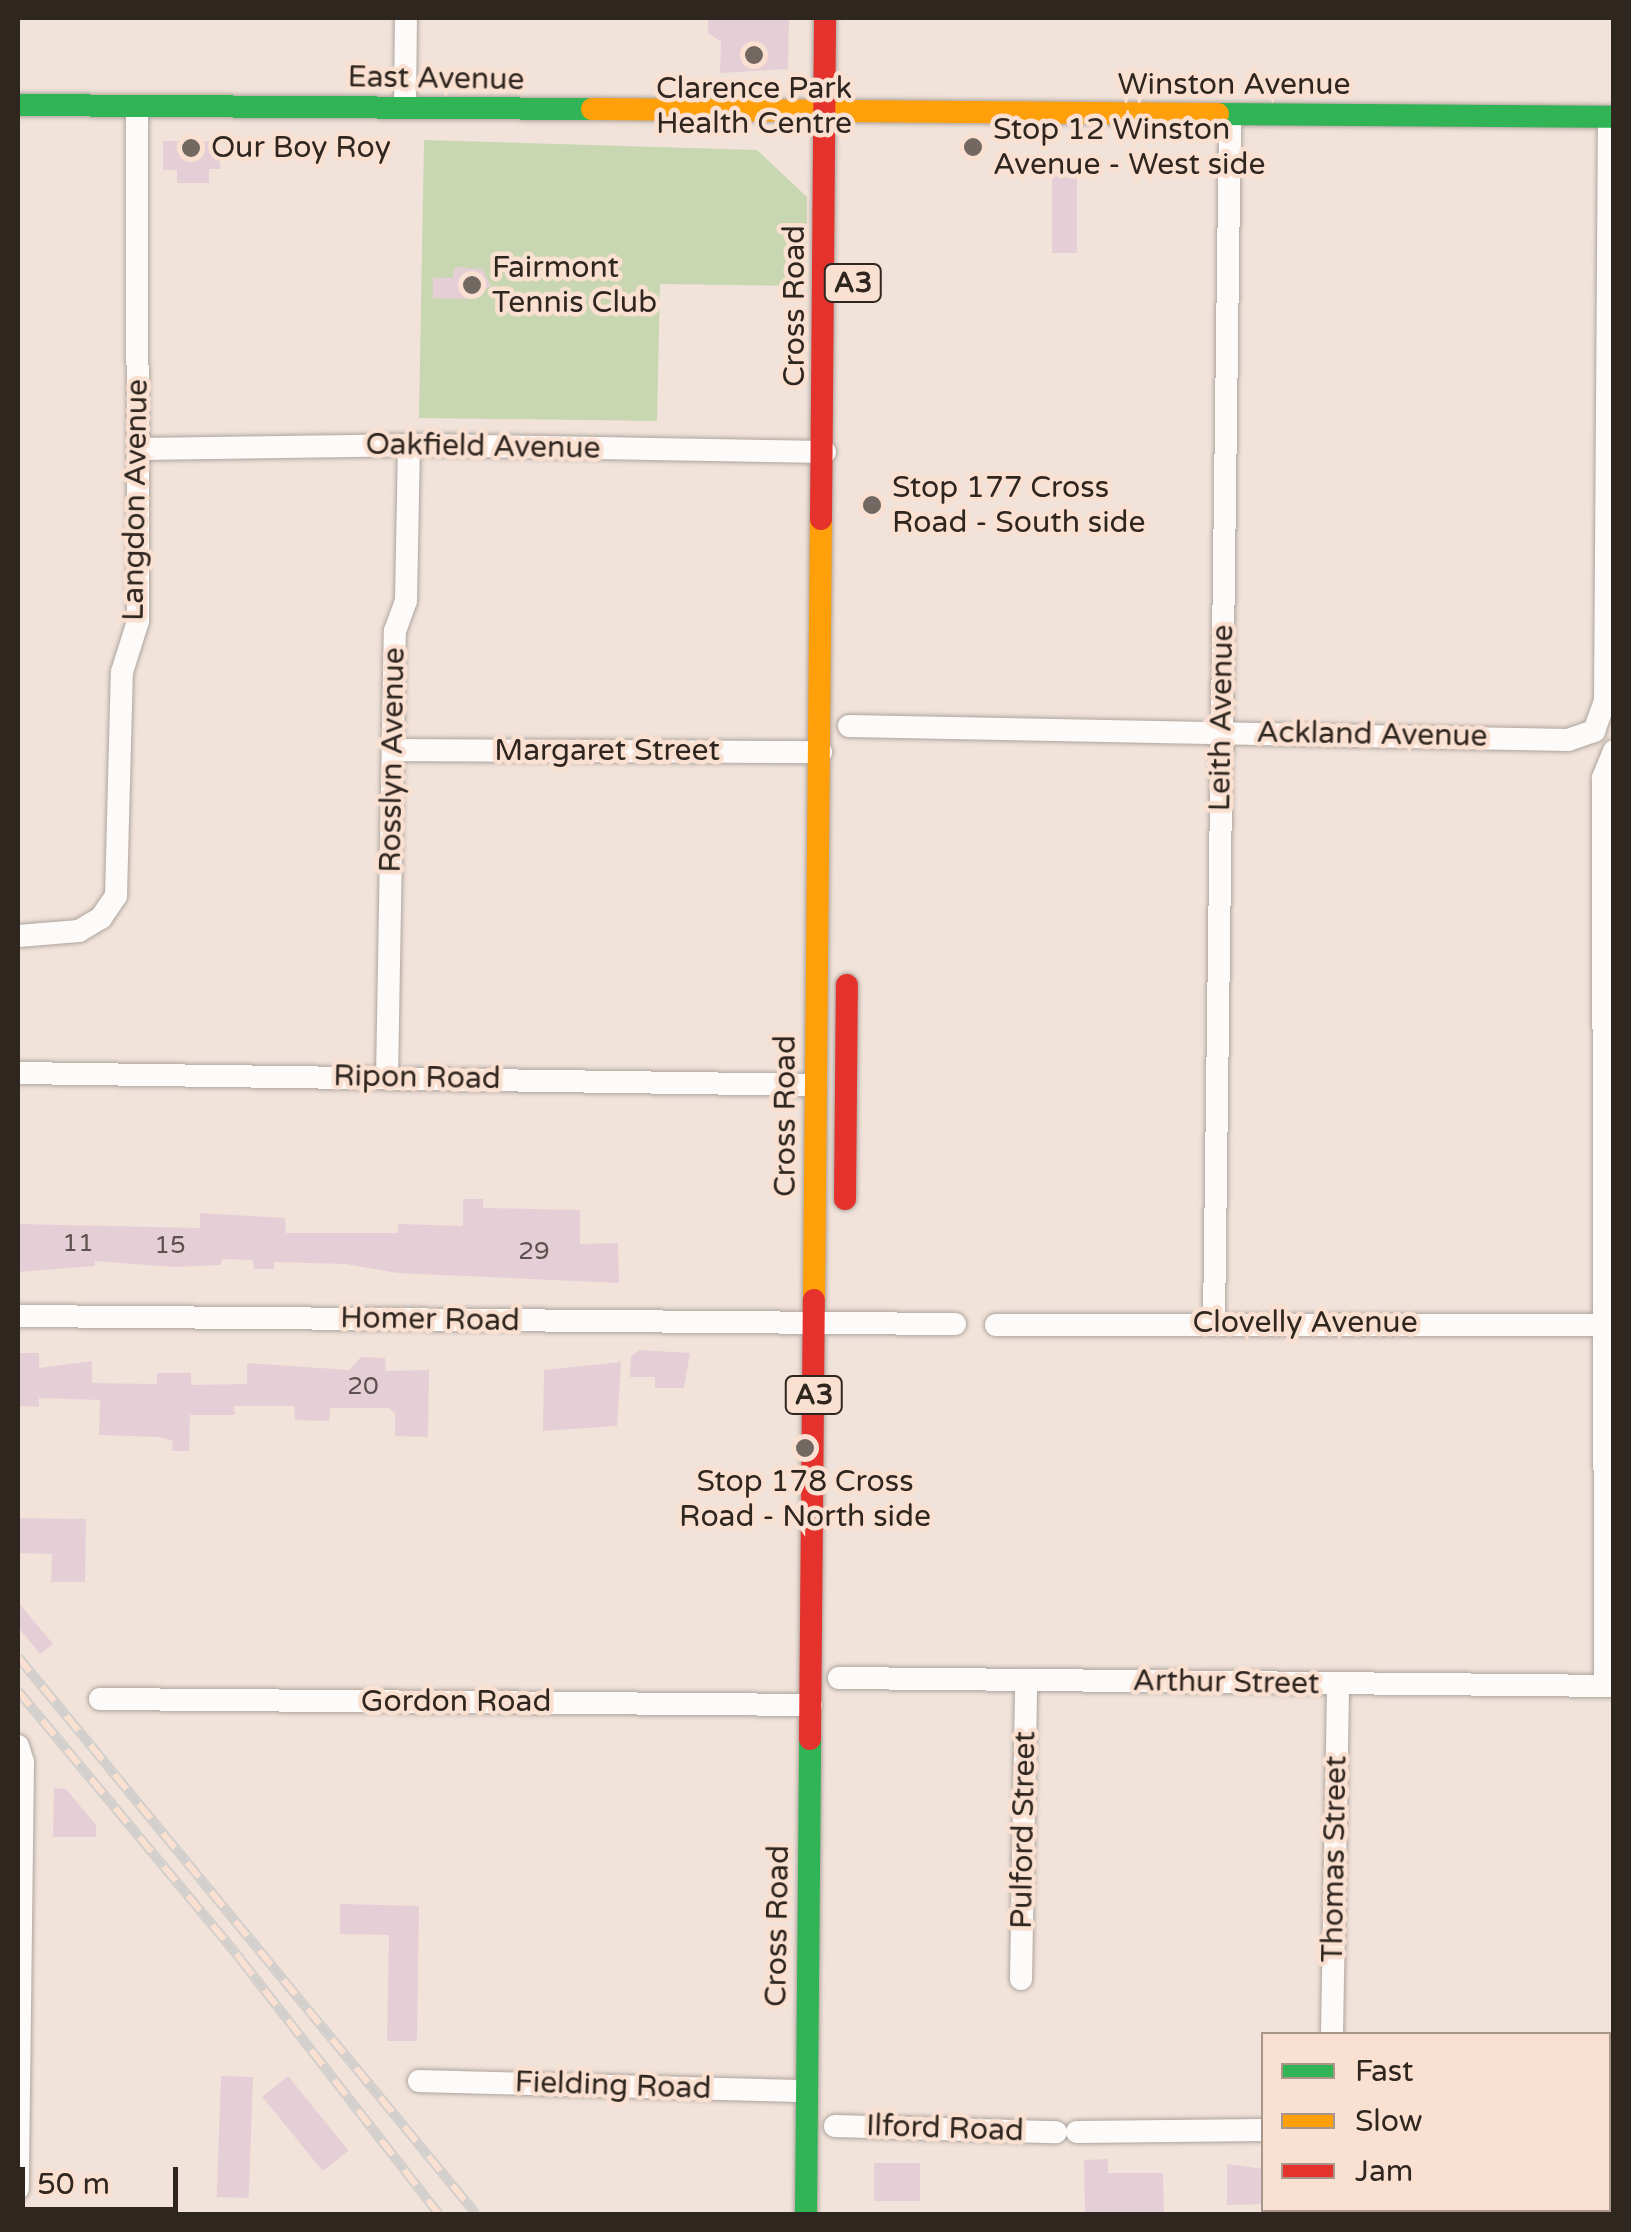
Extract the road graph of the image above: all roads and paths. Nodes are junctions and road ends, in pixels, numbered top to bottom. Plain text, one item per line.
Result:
1 (406, 18) edge
2 (825, 18) edge
3 (854, 86) dead end
4 (18, 105) edge
5 (137, 107) junction
6 (405, 108) junction
7 (825, 114) junction
8 (854, 114) junction
9 (1230, 116) junction
10 (1611, 116) edge
11 (854, 142) dead end
12 (409, 445) junction
13 (140, 449) junction
14 (825, 452) junction
15 (851, 453) dead end
16 (821, 707) junction
17 (849, 726) junction
18 (1222, 732) junction
19 (394, 750) junction
20 (1614, 750) edge
21 (820, 752) junction
22 (848, 777) dead end
23 (18, 936) edge
24 (847, 966) dead end
25 (18, 1073) edge
26 (387, 1078) junction
27 (816, 1085) junction
28 (846, 1085) junction
29 (844, 1224) dead end
30 (18, 1316) edge
31 (1214, 1322) junction
32 (815, 1323) junction
33 (954, 1324) dead end
34 (996, 1325) dead end
35 (1608, 1325) edge
36 (839, 1678) joint
37 (1026, 1681) junction
38 (1338, 1684) junction
39 (1609, 1686) edge
40 (100, 1699) dead end
41 (811, 1705) junction
42 (18, 1746) edge
43 (1021, 1979) dead end
44 (1332, 2032) edge
45 (419, 2081) dead end
46 (806, 2091) junction
47 (835, 2125) joint
48 (1261, 2130) edge
49 (18, 2189) edge
50 (806, 2214) edge

1 - 6 street
2 - 7 main road, Cross Road / A3
3 - 8 main road
4 - 5 main road, East Avenue
5 - 6 main road, East Avenue
5 - 13 street, Langdon Avenue
6 - 7 main road, East Avenue
7 - 8 main road, East Avenue
7 - 14 main road, Cross Road / A3
8 - 9 main road, Winston Avenue
8 - 11 main road
9 - 10 main road, Winston Avenue
9 - 18 street, Leith Avenue
10 - 18 street, Ackland Avenue
12 - 13 street, Oakfield Avenue
12 - 14 street, Oakfield Avenue
12 - 19 street, Rosslyn Avenue
13 - 23 street, Langdon Avenue
14 - 15 main road
14 - 16 main road, Cross Road / A3
16 - 17 main road
16 - 21 main road, Cross Road / A3
17 - 18 street, Ackland Avenue
17 - 21 main road
18 - 31 street, Leith Avenue
19 - 21 street, Margaret Street
19 - 26 street, Rosslyn Avenue
20 - 35 street
21 - 22 main road
21 - 27 main road, Cross Road / A3
24 - 28 main road, Cross Road
25 - 26 street, Ripon Road
26 - 27 street, Ripon Road
27 - 28 main road
27 - 32 main road, Cross Road / A3
28 - 29 main road, Cross Road
30 - 32 street, Homer Road
31 - 34 street, Clovelly Avenue
31 - 35 street, Clovelly Avenue
32 - 33 street, Homer Road
32 - 41 main road, Cross Road / A3
35 - 39 street
36 - 37 street, Arthur Street
36 - 41 main road
37 - 38 street, Arthur Street
37 - 43 street, Pulford Street
38 - 39 street, Arthur Street
38 - 44 street, Thomas Street
40 - 41 street, Gordon Road
41 - 46 main road, Cross Road / A3
42 - 49 street
45 - 46 street, Fielding Road
46 - 47 main road
46 - 50 main road, Cross Road / A3
47 - 48 street, Ilford Road

